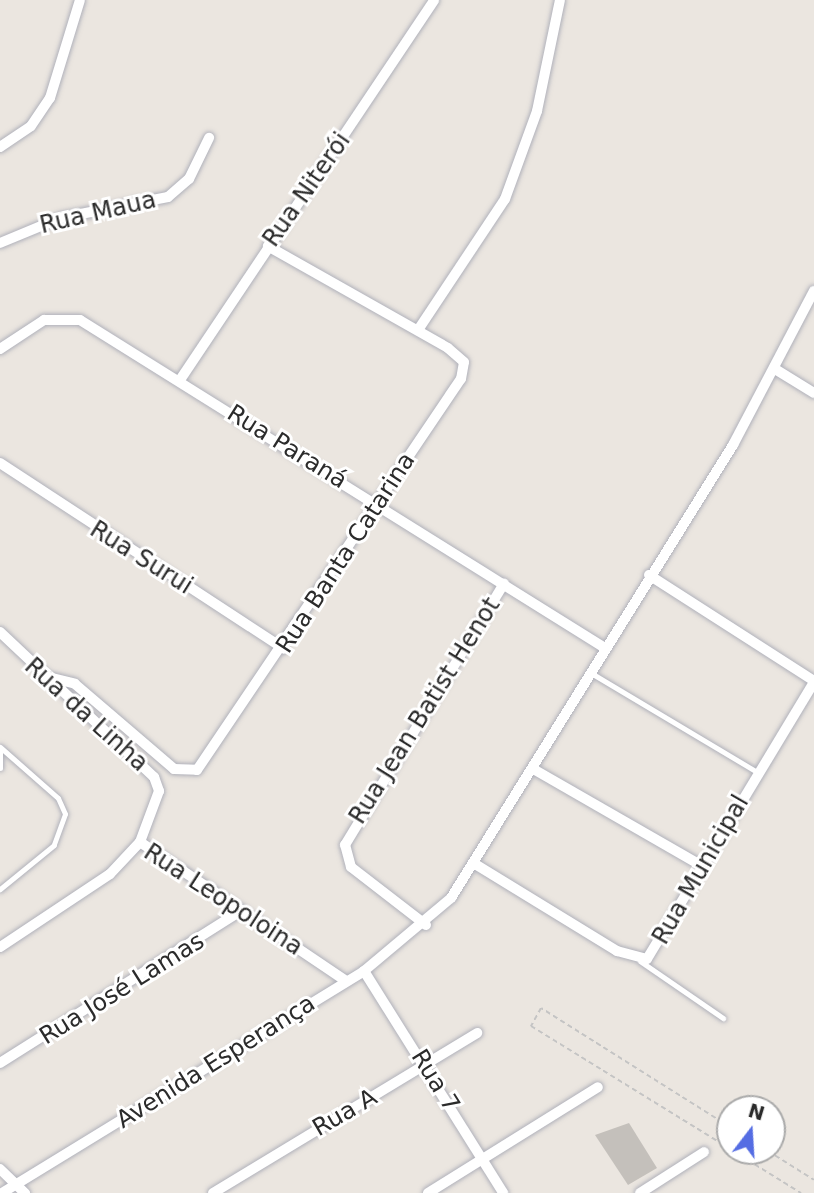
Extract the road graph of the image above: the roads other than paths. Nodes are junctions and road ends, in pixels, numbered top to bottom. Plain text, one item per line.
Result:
1 (80, 0) edge
2 (434, 0) edge
3 (560, 0) edge
4 (209, 138) dead end
5 (0, 147) edge
6 (0, 243) edge
7 (268, 246) junction
8 (814, 291) edge
9 (418, 330) junction
10 (0, 349) edge
11 (775, 369) junction
12 (180, 380) junction
13 (814, 393) edge
14 (0, 463) edge
15 (378, 505) junction
16 (649, 575) junction
17 (504, 584) junction
18 (0, 632) edge
19 (605, 648) junction
20 (284, 649) junction
21 (591, 673) junction
22 (40, 675) junction
23 (814, 681) edge
24 (0, 747) edge
25 (0, 752) edge
26 (0, 768) edge
27 (535, 770) junction
28 (757, 772) junction
29 (140, 842) junction
30 (475, 864) junction
31 (702, 866) junction
32 (0, 889) edge
33 (242, 910) junction
34 (426, 925) junction
35 (0, 947) edge
36 (640, 961) junction
37 (364, 971) junction
38 (346, 981) junction
39 (723, 1018) dead end
40 (477, 1033) dead end
41 (0, 1063) edge
42 (426, 1064) junction
43 (598, 1087) dead end
44 (704, 1152) dead end
45 (483, 1158) junction
46 (0, 1169) edge
47 (15, 1184) junction
48 (2, 1193) edge
49 (25, 1193) edge
50 (213, 1193) edge
51 (428, 1193) edge
52 (503, 1193) edge
53 (640, 1193) edge

1 - 5 street
2 - 7 street, Rua Niterói
3 - 9 street
4 - 6 street, Rua Maua
7 - 9 street, Rua Banta Catarina
7 - 12 street, Rua Niterói
8 - 11 street
9 - 15 street, Rua Banta Catarina
10 - 12 street, Rua Paraná
11 - 13 street
11 - 16 street
12 - 15 street, Rua Paraná
14 - 20 street, Rua Surui
15 - 17 street, Rua Paraná
15 - 20 street, Rua Banta Catarina
16 - 19 street
16 - 23 street, Rua Municipal
17 - 19 street, Rua Paraná
17 - 34 street, Rua Jean Batist Henot
18 - 22 street, Rua da Linha
19 - 21 street
20 - 22 street, Rua Banta Catarina
21 - 27 street
21 - 28 lane
22 - 29 street, Rua da Linha
23 - 28 street, Rua Municipal
24 - 32 lane
25 - 26 lane
27 - 30 street
27 - 31 street
28 - 31 street, Rua Municipal
29 - 33 street, Rua Leopoloina
29 - 35 street, Rua Leopoloina
30 - 34 street
30 - 36 street, Rua Municipal
31 - 36 street, Rua Municipal
33 - 38 street, Rua Leopoloina
33 - 41 street, Rua José Lamas
34 - 37 street, Avenida Esperança
36 - 39 lane
37 - 38 street, Avenida Esperança
37 - 42 street, Rua 7
38 - 47 street, Avenida Esperança
40 - 42 street, Rua A
42 - 45 street, Rua 7
42 - 50 street, Rua A
43 - 45 street
44 - 53 street
45 - 51 street
45 - 52 street, Rua 7
46 - 47 street
47 - 48 street, Avenida Esperança
47 - 49 street

